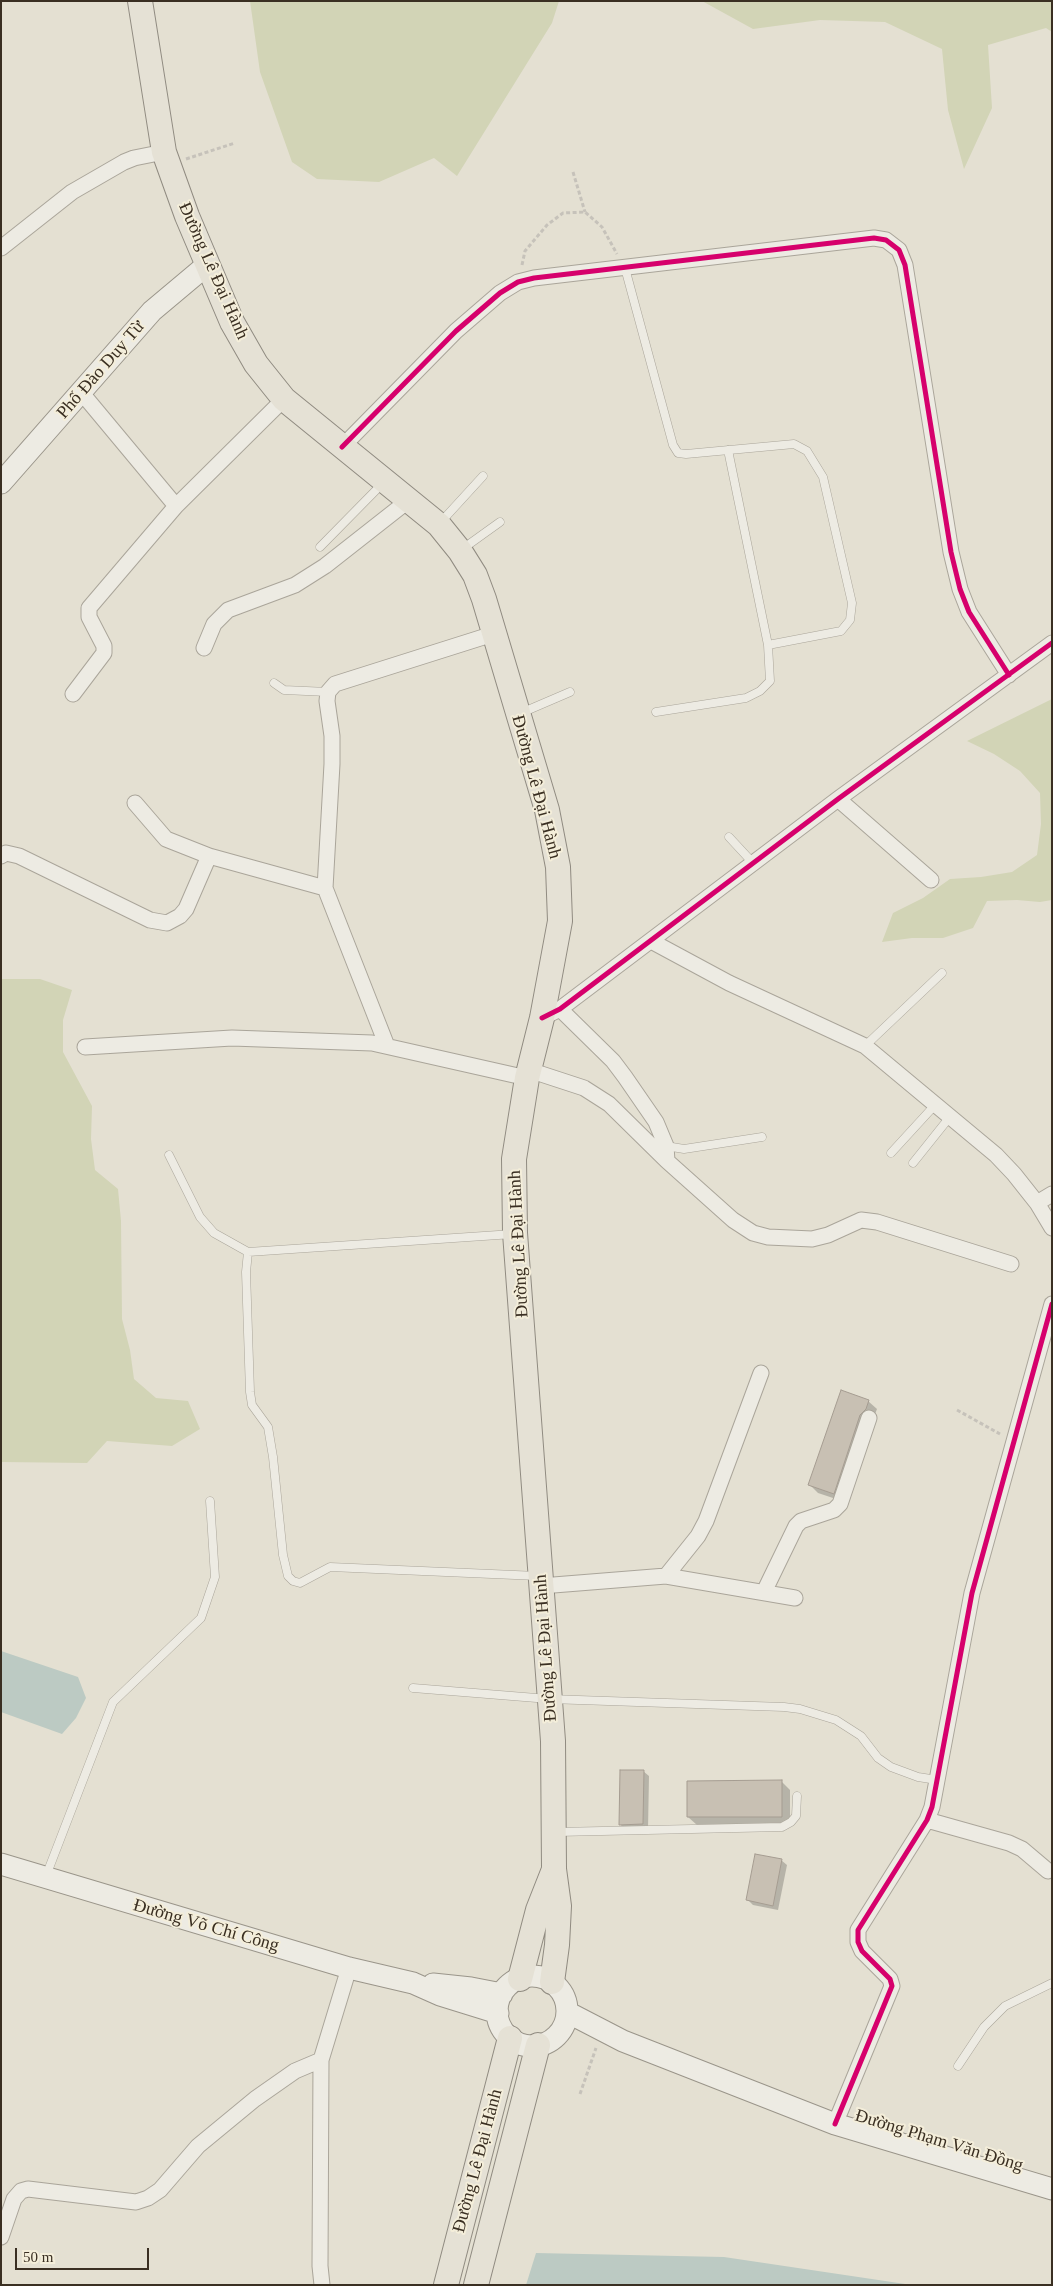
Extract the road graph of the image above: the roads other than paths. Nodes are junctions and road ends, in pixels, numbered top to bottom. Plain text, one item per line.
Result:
1 (140, 1) edge
2 (167, 159) junction
3 (1, 248) edge
4 (208, 264) junction
5 (625, 268) junction
6 (81, 392) junction
7 (284, 399) junction
8 (342, 447) junction
9 (728, 450) junction
10 (484, 476) dead end
11 (385, 481) junction
12 (1, 483) edge
13 (409, 500) junction
14 (176, 506) junction
15 (500, 522) dead end
16 (439, 525) junction
17 (320, 547) dead end
18 (460, 551) junction
19 (493, 634) junction
20 (768, 645) junction
21 (1050, 647) edge
22 (204, 648) dead end
23 (1009, 675) junction
24 (274, 683) dead end
25 (328, 692) junction
26 (570, 692) dead end
27 (74, 694) dead end
28 (656, 712) dead end
29 (517, 715) junction
30 (838, 799) junction
31 (135, 803) dead end
32 (729, 837) dead end
33 (1, 856) edge
34 (209, 856) junction
35 (754, 864) junction
36 (931, 880) dead end
37 (325, 888) junction
38 (651, 941) junction
39 (942, 973) dead end
40 (551, 1013) junction
41 (387, 1046) junction
42 (864, 1046) junction
43 (85, 1047) dead end
44 (528, 1074) junction
45 (935, 1105) junction
46 (950, 1118) junction
47 (762, 1136) dead end
48 (666, 1153) junction
49 (892, 1153) dead end
50 (169, 1155) dead end
51 (913, 1163) dead end
52 (1052, 1194) edge
53 (1037, 1203) junction
54 (1052, 1228) edge
55 (515, 1234) junction
56 (248, 1252) junction
57 (1011, 1264) dead end
58 (1052, 1304) edge
59 (761, 1373) dead end
60 (868, 1418) dead end
61 (210, 1501) dead end
62 (666, 1576) junction
63 (540, 1581) junction
64 (764, 1592) junction
65 (795, 1598) dead end
66 (413, 1688) dead end
67 (549, 1699) junction
68 (937, 1780) junction
69 (797, 1796) dead end
70 (927, 1820) junction
71 (554, 1832) junction
72 (1, 1864) edge
73 (554, 1868) junction
74 (1048, 1871) dead end
75 (45, 1878) junction
76 (349, 1968) junction
77 (520, 1979) junction
78 (552, 1982) junction
79 (1052, 1983) edge
80 (500, 2004) junction
81 (564, 2020) junction
82 (510, 2038) junction
83 (623, 2041) junction
84 (538, 2045) junction
85 (321, 2060) junction
86 (958, 2066) dead end
87 (835, 2124) junction
88 (1052, 2189) edge
89 (1, 2237) edge
90 (322, 2285) edge
91 (446, 2285) edge
92 (476, 2285) edge

1 - 2 main road, Đường Lê Đại Hành
2 - 3 street
2 - 4 main road, Đường Lê Đại Hành
4 - 6 main road, Phố Đào Duy Từ
4 - 7 main road, Đường Lê Đại Hành
5 - 8 street
5 - 9 lane
5 - 23 street
6 - 12 main road, Phố Đào Duy Từ
6 - 14 street
7 - 8 main road, Đường Lê Đại Hành
7 - 14 street
8 - 11 main road, Đường Lê Đại Hành
9 - 20 lane
9 - 20 lane
10 - 16 lane
11 - 13 main road, Đường Lê Đại Hành
11 - 17 lane
13 - 16 main road, Đường Lê Đại Hành
13 - 22 street
14 - 27 street
15 - 18 lane
16 - 18 main road, Đường Lê Đại Hành
18 - 19 main road, Đường Lê Đại Hành
19 - 25 street
19 - 29 main road, Đường Lê Đại Hành
20 - 28 lane
21 - 23 street
23 - 30 street
24 - 25 lane
25 - 37 street
26 - 29 lane
29 - 40 main road, Đường Lê Đại Hành
30 - 35 street
30 - 36 street
31 - 34 street
32 - 35 lane
33 - 34 street
34 - 37 street
35 - 38 street
37 - 41 street
38 - 40 street
38 - 42 street
39 - 42 lane
40 - 44 main road, Đường Lê Đại Hành
40 - 48 street
41 - 43 street
41 - 44 street
42 - 45 street
44 - 48 street
44 - 55 main road, Đường Lê Đại Hành
45 - 46 street
45 - 49 lane
46 - 51 lane
46 - 53 street
47 - 48 lane
48 - 57 street
50 - 56 lane
52 - 53 street
53 - 54 street
55 - 56 lane
55 - 63 main road, Đường Lê Đại Hành
56 - 63 lane
58 - 68 street
59 - 62 street
60 - 64 street
61 - 75 lane
62 - 63 street
62 - 64 street
63 - 67 main road, Đường Lê Đại Hành
64 - 65 street
66 - 67 lane
67 - 68 lane
67 - 71 main road, Đường Lê Đại Hành
68 - 70 street
69 - 71 lane
70 - 74 street
70 - 87 street
71 - 73 main road, Đường Lê Đại Hành
72 - 75 main road, Đường Võ Chí Công
73 - 77 main road, Đường Lê Đại Hành
73 - 78 main road, Đường Lê Đại Hành
75 - 76 main road, Đường Võ Chí Công
76 - 80 main road, Đường Võ Chí Công
76 - 85 street
77 - 78 main road
77 - 80 main road
78 - 81 main road
79 - 86 lane
80 - 82 main road
81 - 83 main road, Đường Phạm Văn Đồng
81 - 83 main road, Đường Phạm Văn Đồng
81 - 84 main road
82 - 84 main road
82 - 91 main road, Đường Lê Đại Hành
83 - 87 main road, Đường Phạm Văn Đồng
84 - 92 main road, Đường Lê Đại Hành
85 - 89 street
85 - 90 street
87 - 88 main road, Đường Phạm Văn Đồng

